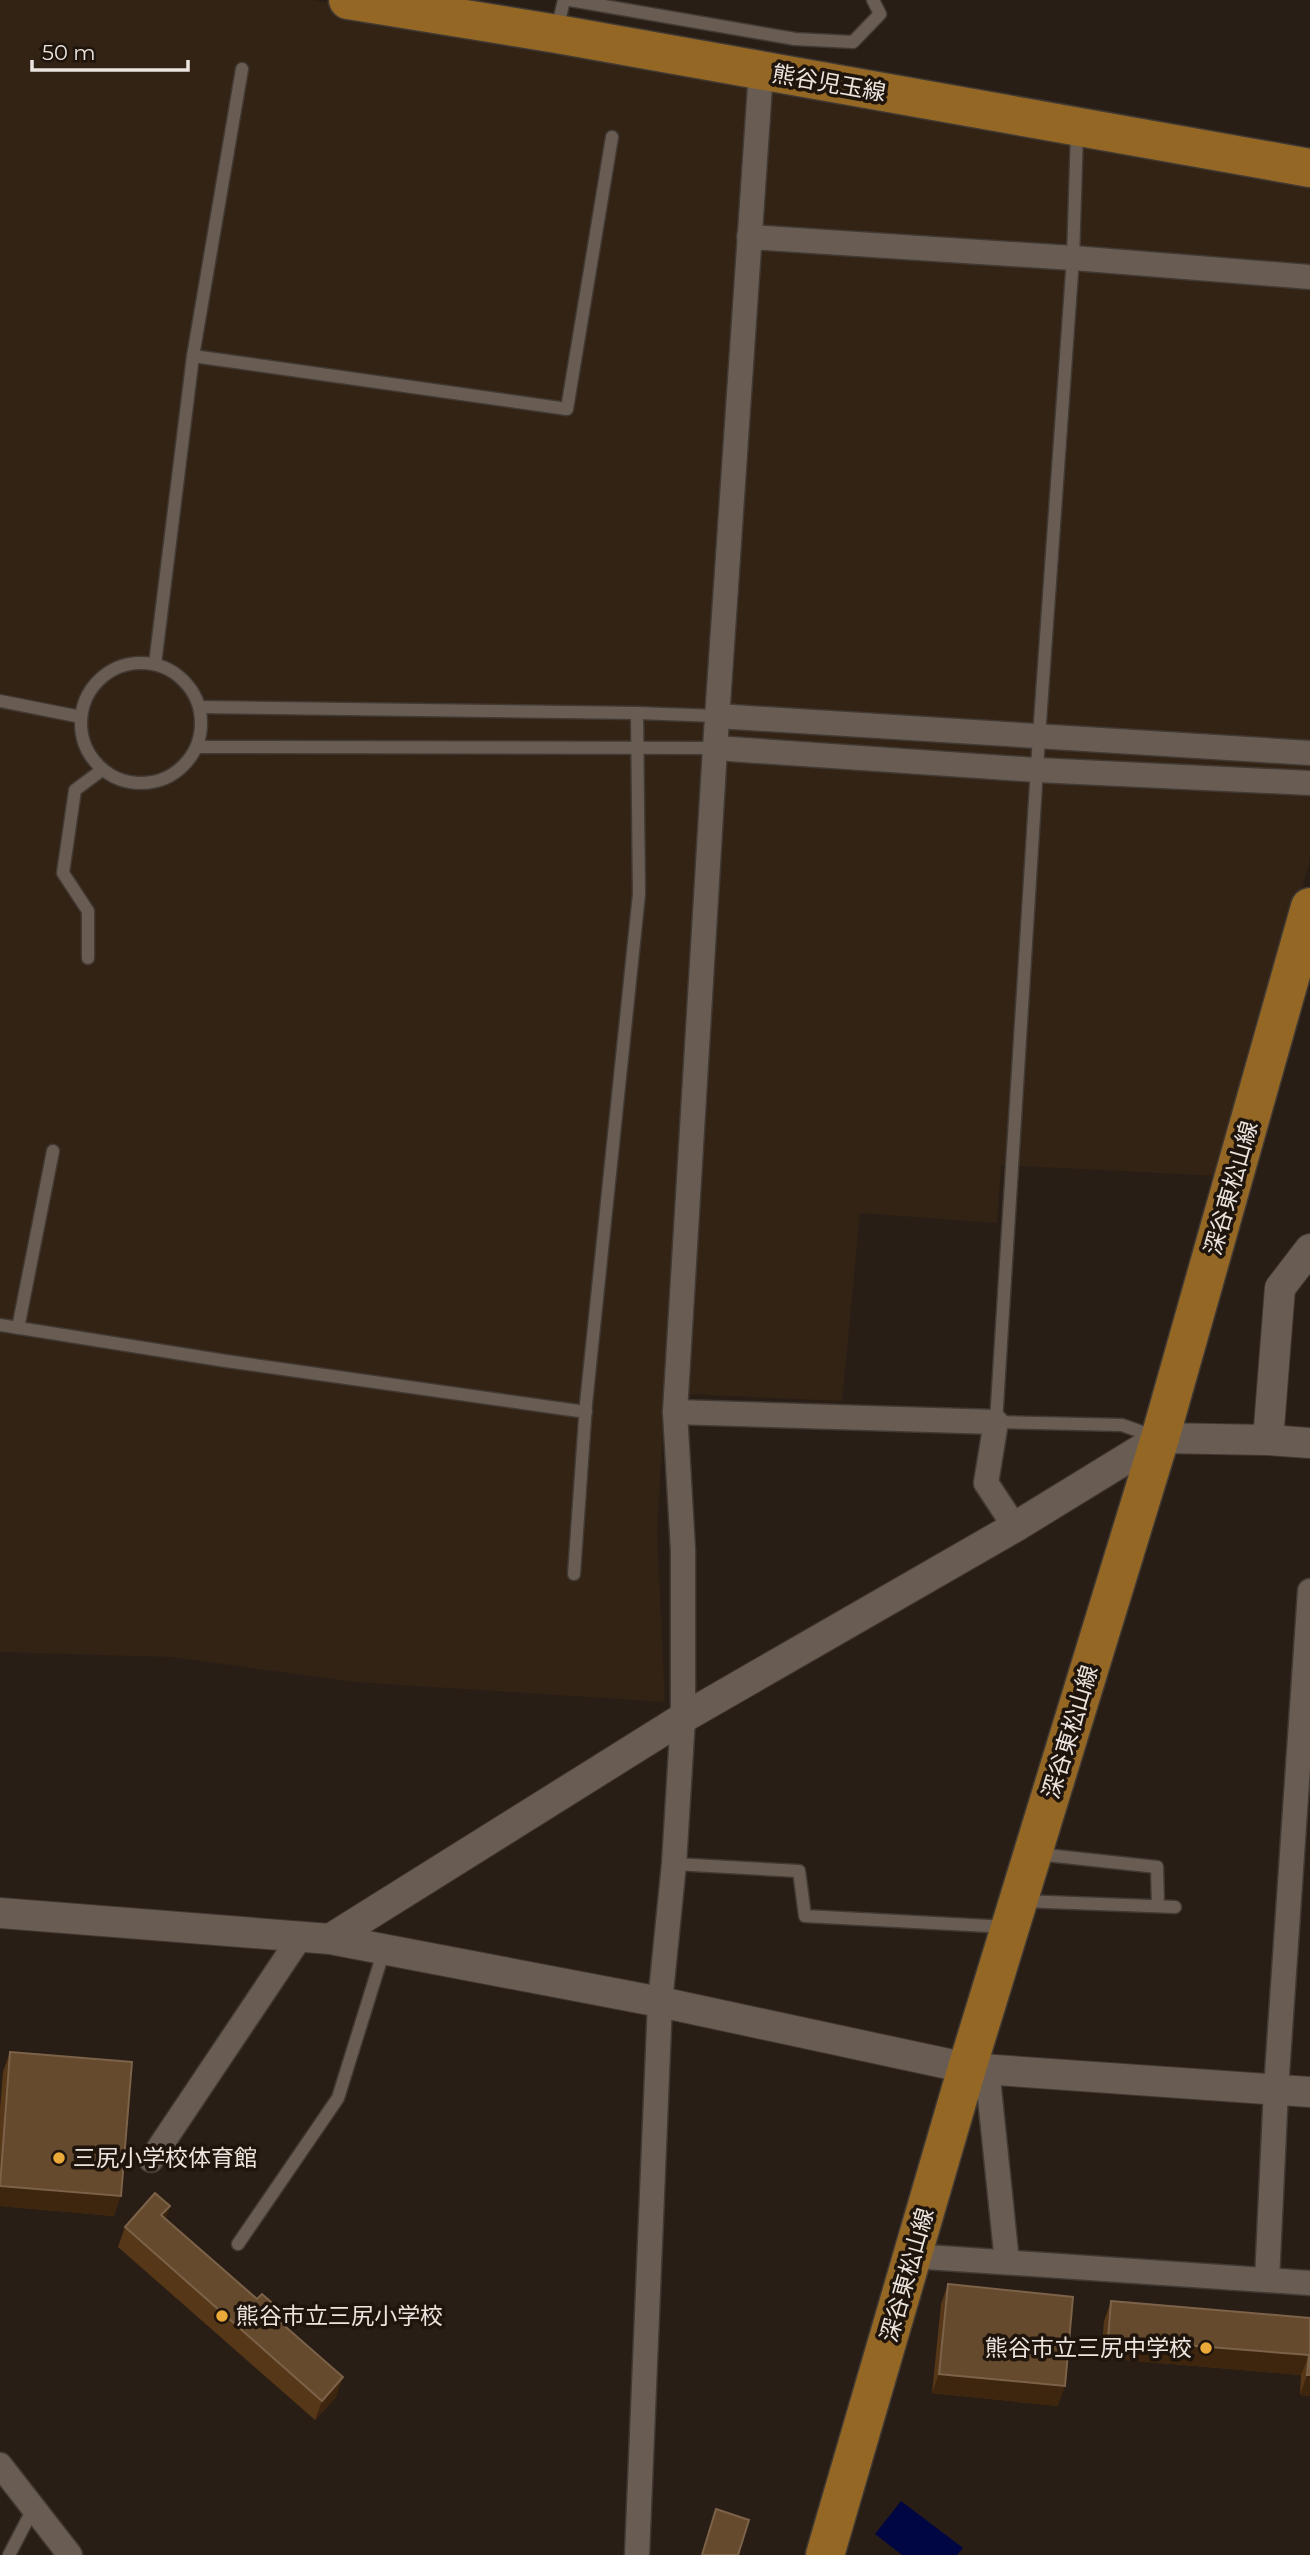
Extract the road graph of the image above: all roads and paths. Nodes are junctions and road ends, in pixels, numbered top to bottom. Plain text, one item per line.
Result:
1 (348, 0) edge
2 (873, 0) edge
3 (564, 11) edge
4 (242, 69) dead end
5 (761, 71) junction
6 (1077, 127) junction
7 (611, 137) dead end
8 (1310, 167) edge
9 (749, 237) junction
10 (1073, 258) junction
11 (1310, 277) edge
12 (193, 356) junction
13 (155, 664) junction
14 (0, 701) edge
15 (200, 707) junction
16 (637, 713) junction
17 (717, 716) junction
18 (81, 717) junction
19 (1039, 736) junction
20 (197, 747) junction
21 (638, 747) junction
22 (715, 748) junction
23 (1310, 753) edge
24 (102, 770) junction
25 (1037, 770) junction
26 (1310, 783) edge
27 (1310, 907) edge
28 (88, 958) dead end
29 (54, 1151) dead end
30 (1310, 1249) edge
31 (0, 1325) edge
32 (18, 1328) junction
33 (586, 1412) junction
34 (675, 1412) junction
35 (996, 1422) junction
36 (1160, 1438) junction
37 (1268, 1440) junction
38 (1310, 1443) edge
39 (1015, 1527) junction
40 (574, 1574) dead end
41 (1310, 1591) edge
42 (683, 1718) junction
43 (1033, 1854) junction
44 (674, 1864) junction
45 (1157, 1906) junction
46 (1175, 1907) dead end
47 (0, 1913) edge
48 (1014, 1914) junction
49 (315, 1937) junction
50 (384, 1950) junction
51 (660, 2002) junction
52 (977, 2069) junction
53 (1276, 2089) junction
54 (1310, 2092) edge
55 (151, 2160) dead end
56 (238, 2244) dead end
57 (912, 2256) junction
58 (1007, 2262) junction
59 (1267, 2280) junction
60 (1310, 2283) edge
61 (0, 2465) edge
62 (34, 2507) junction
63 (9, 2555) edge
64 (70, 2555) edge
65 (636, 2555) edge
66 (825, 2555) edge

1 - 3 main road, 熊谷児玉線
2 - 3 lane
3 - 5 main road, 熊谷児玉線
4 - 12 lane
5 - 6 main road, 熊谷児玉線
5 - 9 street
6 - 8 main road, 熊谷児玉線
6 - 10 lane
7 - 12 lane
9 - 10 street
9 - 17 street
10 - 11 street
10 - 19 lane
12 - 13 lane
13 - 15 lane
13 - 18 lane
14 - 18 lane
15 - 16 lane
15 - 20 lane
16 - 17 lane
16 - 21 lane
17 - 19 street
17 - 22 street
18 - 24 lane
19 - 23 street
19 - 25 lane
20 - 21 lane
20 - 24 lane
21 - 22 lane
21 - 33 lane
22 - 25 street
22 - 34 street
24 - 28 lane
25 - 26 street
25 - 35 lane
27 - 36 main road, 深谷東松山線
29 - 32 lane
30 - 37 street
31 - 32 lane
32 - 33 lane
33 - 40 lane
34 - 35 street
34 - 42 street
35 - 36 lane
35 - 39 street
36 - 37 street
36 - 39 street
36 - 43 main road, 深谷東松山線
37 - 38 street
39 - 42 street
41 - 53 street
42 - 44 street
42 - 49 street
43 - 45 lane
43 - 48 main road, 深谷東松山線
44 - 48 lane
44 - 51 street
45 - 46 lane
45 - 48 lane
47 - 49 street
48 - 52 main road, 深谷東松山線
49 - 50 street
49 - 55 street
50 - 51 street
50 - 56 lane
51 - 52 street
51 - 65 street
52 - 53 street
52 - 57 main road, 深谷東松山線
52 - 58 street
53 - 54 street
53 - 59 street
57 - 58 street
57 - 66 main road, 深谷東松山線
58 - 59 street
59 - 60 street
61 - 62 street
62 - 63 lane
62 - 64 street

